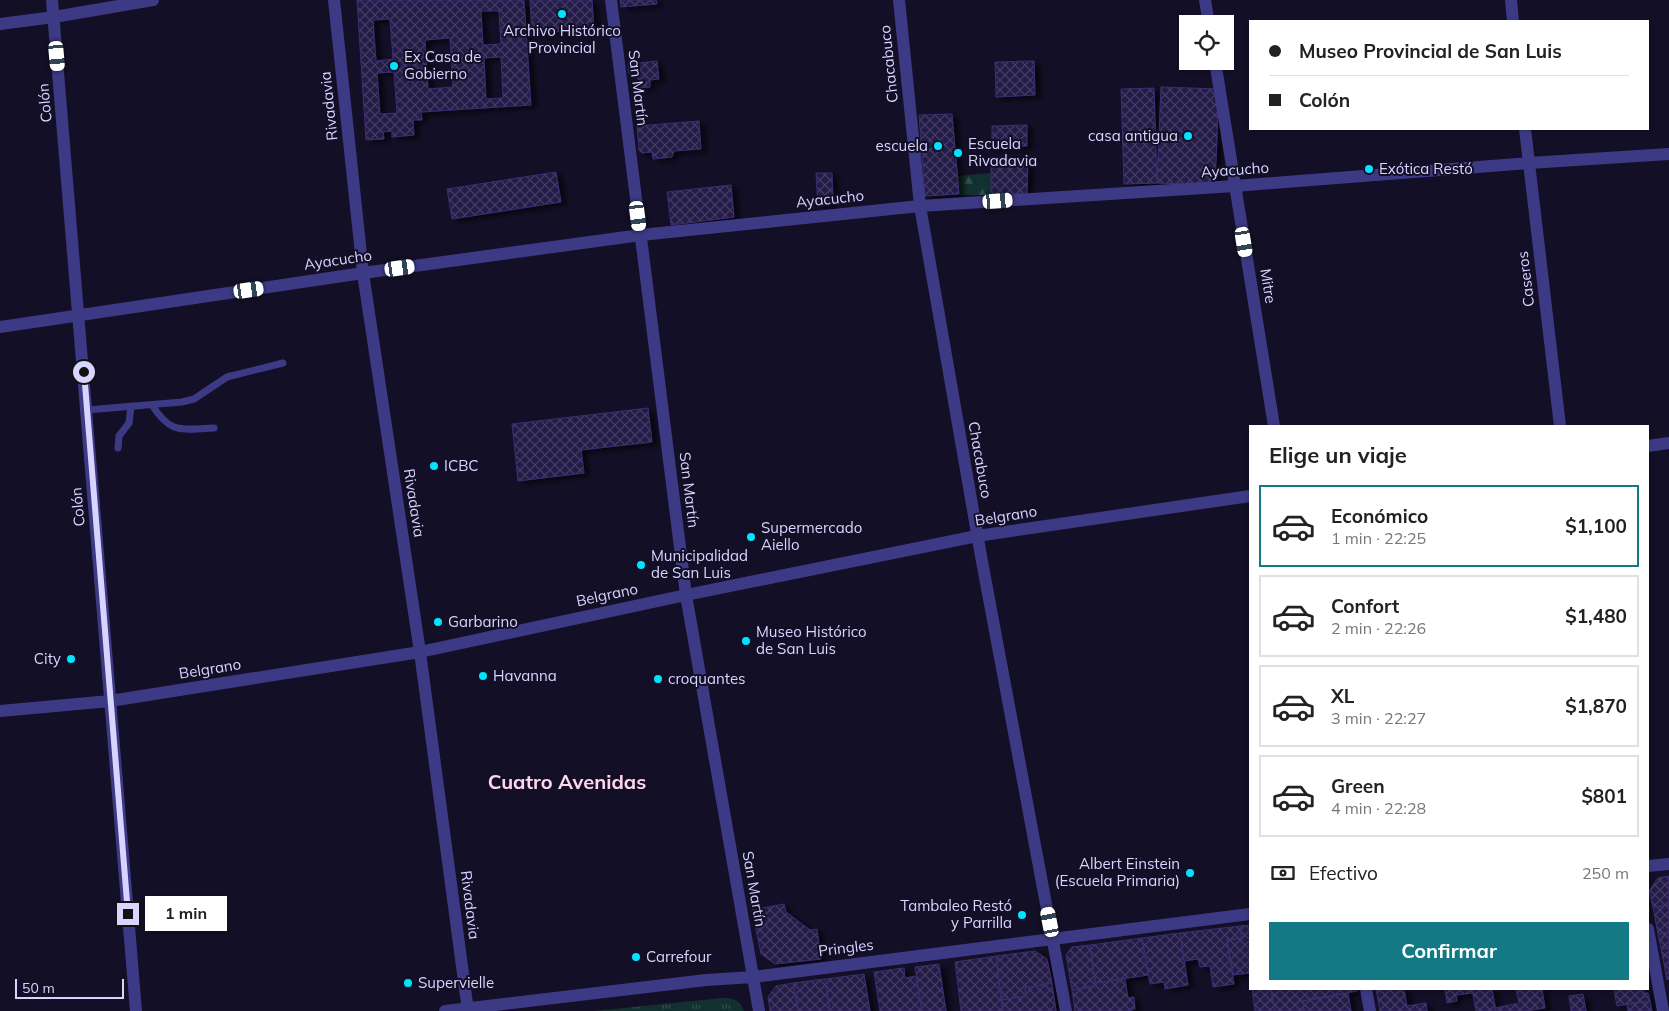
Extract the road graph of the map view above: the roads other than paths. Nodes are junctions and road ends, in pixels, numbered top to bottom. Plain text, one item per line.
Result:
1 (52, 0) edge
2 (153, 0) edge
3 (334, 0) edge
4 (611, 0) edge
5 (899, 0) edge
6 (1205, 0) edge
7 (1511, 0) edge
8 (1208, 15) edge
9 (54, 17) junction
10 (1514, 20) edge
11 (0, 24) edge
12 (1216, 70) edge
13 (1525, 130) edge
14 (1669, 154) edge
15 (1529, 163) junction
16 (1235, 186) junction
17 (920, 206) junction
18 (641, 235) junction
19 (363, 273) junction
20 (79, 314) junction
21 (0, 327) edge
22 (283, 362) dead end
23 (152, 405) junction
24 (131, 406) junction
25 (87, 410) junction
26 (1274, 425) edge
27 (1560, 425) edge
28 (214, 428) dead end
29 (1669, 443) edge
30 (1649, 446) edge
31 (118, 448) dead end
32 (1249, 496) edge
33 (977, 536) junction
34 (686, 594) junction
35 (420, 652) junction
36 (110, 701) junction
37 (0, 711) edge
38 (1669, 864) edge
39 (1649, 866) edge
40 (1249, 914) edge
41 (1649, 934) edge
42 (1053, 938) junction
43 (752, 976) junction
44 (1366, 990) edge
45 (467, 1010) edge
46 (136, 1011) edge
47 (445, 1011) edge
48 (759, 1011) edge
49 (1066, 1011) edge
50 (1370, 1011) edge
51 (1663, 1011) edge

1 - 9 street, Colón
2 - 9 street
3 - 19 street, Rivadavia
4 - 18 street, San Martín
5 - 17 street, Chacabuco
6 - 8 street
7 - 10 street
9 - 11 street
9 - 20 street, Colón
12 - 16 street, Mitre
13 - 15 street, Caseros
14 - 15 street, Ayacucho
15 - 16 street, Ayacucho
15 - 27 street, Caseros
16 - 17 street, Ayacucho
16 - 26 street, Mitre
17 - 18 street, Ayacucho
17 - 33 street, Chacabuco
18 - 19 street, Ayacucho
18 - 34 street, San Martín
19 - 20 street, Ayacucho
19 - 35 street, Rivadavia
20 - 21 street, Ayacucho
20 - 25 street, Colón
22 - 23 lane
23 - 24 lane
23 - 28 lane
24 - 25 lane
24 - 31 lane
25 - 36 street, Colón
29 - 30 street
32 - 33 street, Belgrano
33 - 34 street, Belgrano
33 - 42 street, Chacabuco
34 - 35 street, Belgrano
34 - 43 street, San Martín
35 - 36 street, Belgrano
35 - 45 street, Rivadavia
36 - 37 street, Belgrano
36 - 46 street, Colón
38 - 39 street
40 - 42 street, Pringles
41 - 51 street
42 - 43 street, Pringles
42 - 49 street, Chacabuco
43 - 45 street, Pringles
43 - 48 street, San Martín
44 - 50 street
45 - 47 street, Pringles

